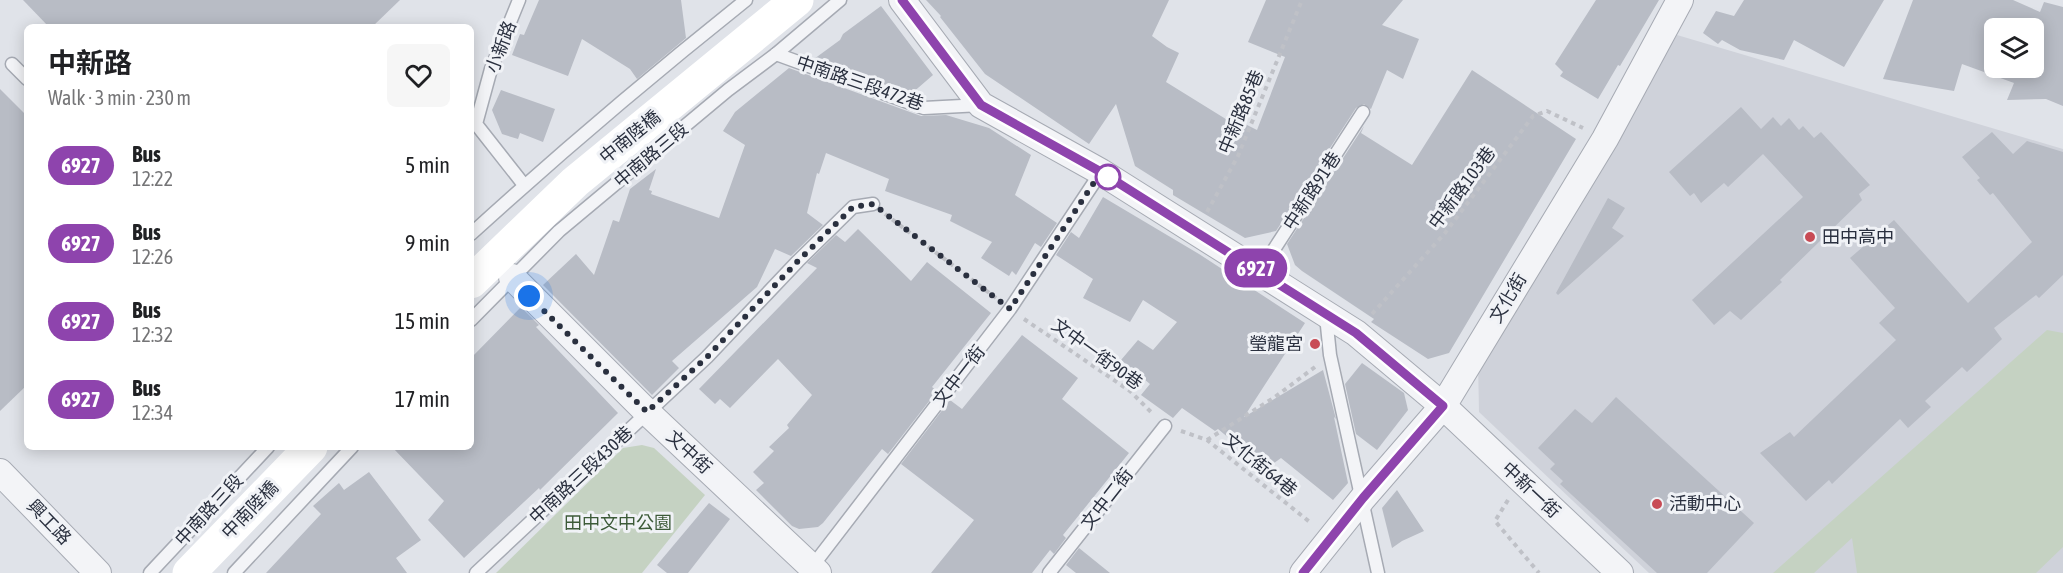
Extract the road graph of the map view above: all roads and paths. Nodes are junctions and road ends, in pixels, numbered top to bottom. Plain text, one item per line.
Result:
1 (519, 0) edge
2 (746, 0) edge
3 (797, 0) edge
4 (840, 0) edge
5 (902, 0) edge
6 (1302, 0) edge
7 (1680, 0) edge
8 (776, 54) junction
9 (12, 63) dead end
10 (24, 76) edge
11 (981, 105) junction
12 (1363, 112) dead end
13 (1605, 139) junction
14 (1101, 172) junction
15 (524, 185) junction
16 (873, 204) joint
17 (474, 231) edge
18 (1196, 232) junction
19 (1260, 271) junction
20 (512, 277) junction
21 (474, 279) edge
22 (1010, 309) junction
23 (1326, 315) junction
24 (474, 317) edge
25 (1356, 333) junction
26 (1330, 355) junction
27 (1443, 406) junction
28 (647, 412) junction
29 (1165, 426) junction
30 (1207, 440) junction
31 (265, 450) edge
32 (308, 450) edge
33 (349, 450) edge
34 (0, 472) edge
35 (1520, 481) junction
36 (1363, 498) junction
37 (1330, 539) junction
38 (812, 571) edge
39 (98, 573) edge
40 (150, 573) edge
41 (189, 573) edge
42 (234, 573) edge
43 (476, 573) edge
44 (1049, 573) edge
45 (1303, 573) edge
46 (1378, 573) edge
47 (1539, 573) edge
48 (1620, 573) edge

1 - 15 lane, 小新路
2 - 15 lane
3 - 21 main road, 中南陸橋
4 - 8 lane, 中南路三段
5 - 11 street
6 - 18 path, 中新路85巷
7 - 13 street, 文化街
8 - 11 lane, 中南路三段472巷
8 - 20 lane, 中南路三段
9 - 10 lane
11 - 14 street, 中新一街
12 - 19 lane, 中新路91巷
13 - 25 path, 中新路103巷
13 - 27 street, 文化街
14 - 18 street, 中新一街
14 - 22 lane, 文中一街
15 - 17 lane
16 - 22 path
16 - 28 lane, 中南路三段430巷
18 - 19 street, 中新一街
19 - 23 street, 中新一街
20 - 24 lane, 中南路三段
20 - 28 street, 文中街
22 - 29 path, 文中一街90巷
22 - 38 lane, 文中一街
23 - 25 street, 中新一街
23 - 26 lane
25 - 27 street, 中新一街
26 - 30 path
26 - 36 lane
27 - 35 street, 中新一街
27 - 36 street, 文化街
28 - 38 street, 文中街
28 - 43 lane, 中南路三段430巷
29 - 30 path, 文化街64巷
29 - 44 lane, 文中二街
30 - 37 path, 文化街64巷
31 - 40 lane, 中南路三段
32 - 41 main road, 中南陸橋
33 - 42 lane
34 - 39 street, 興工路
35 - 47 path
35 - 48 street, 中新一街
36 - 37 street, 文化街
36 - 46 lane
37 - 45 street, 文化街

